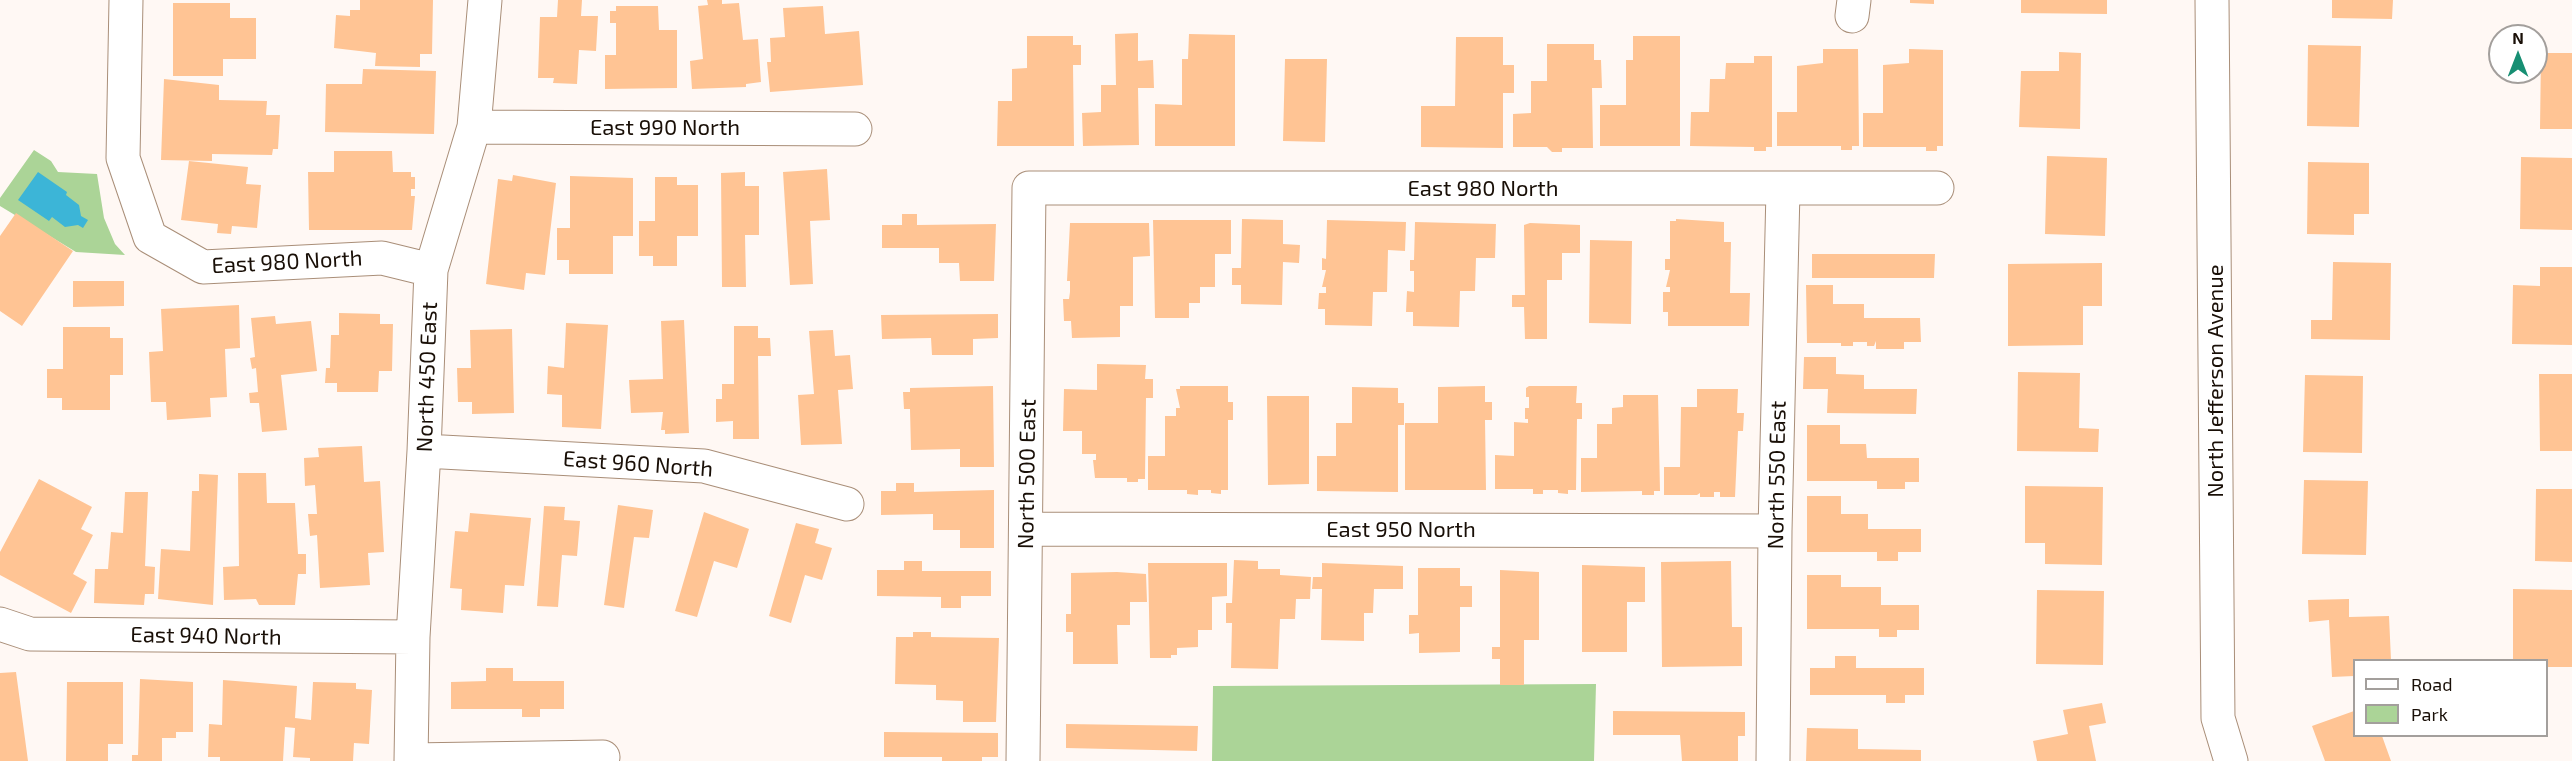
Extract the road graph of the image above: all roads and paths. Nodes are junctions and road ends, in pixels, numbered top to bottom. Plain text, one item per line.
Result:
1 (126, 0) edge
2 (485, 0) edge
3 (2212, 0) edge
4 (474, 128) junction
5 (855, 129) dead end
6 (1029, 188) joint
7 (1937, 188) dead end
8 (1783, 190) junction
9 (431, 270) junction
10 (424, 451) junction
11 (847, 504) dead end
12 (1026, 529) junction
13 (1775, 531) junction
14 (0, 624) edge
15 (413, 638) junction
16 (603, 757) dead end
17 (411, 761) edge
18 (1023, 761) edge
19 (1773, 761) edge
20 (2231, 761) edge

1 - 9 street, East 980 North
2 - 4 street, North 450 East
3 - 20 street, North Jefferson Avenue
4 - 5 street, East 990 North
4 - 9 street, North 450 East
6 - 8 street, East 980 North
6 - 12 street, North 500 East
7 - 8 street, East 980 North
8 - 13 street, North 550 East
9 - 10 street, North 450 East
10 - 11 street, East 960 North
10 - 15 street, North 450 East
12 - 13 street, East 950 North
12 - 18 street, North 500 East
13 - 19 street, North 550 East
14 - 15 street, East 940 North
15 - 17 street, North 450 East
16 - 17 street

